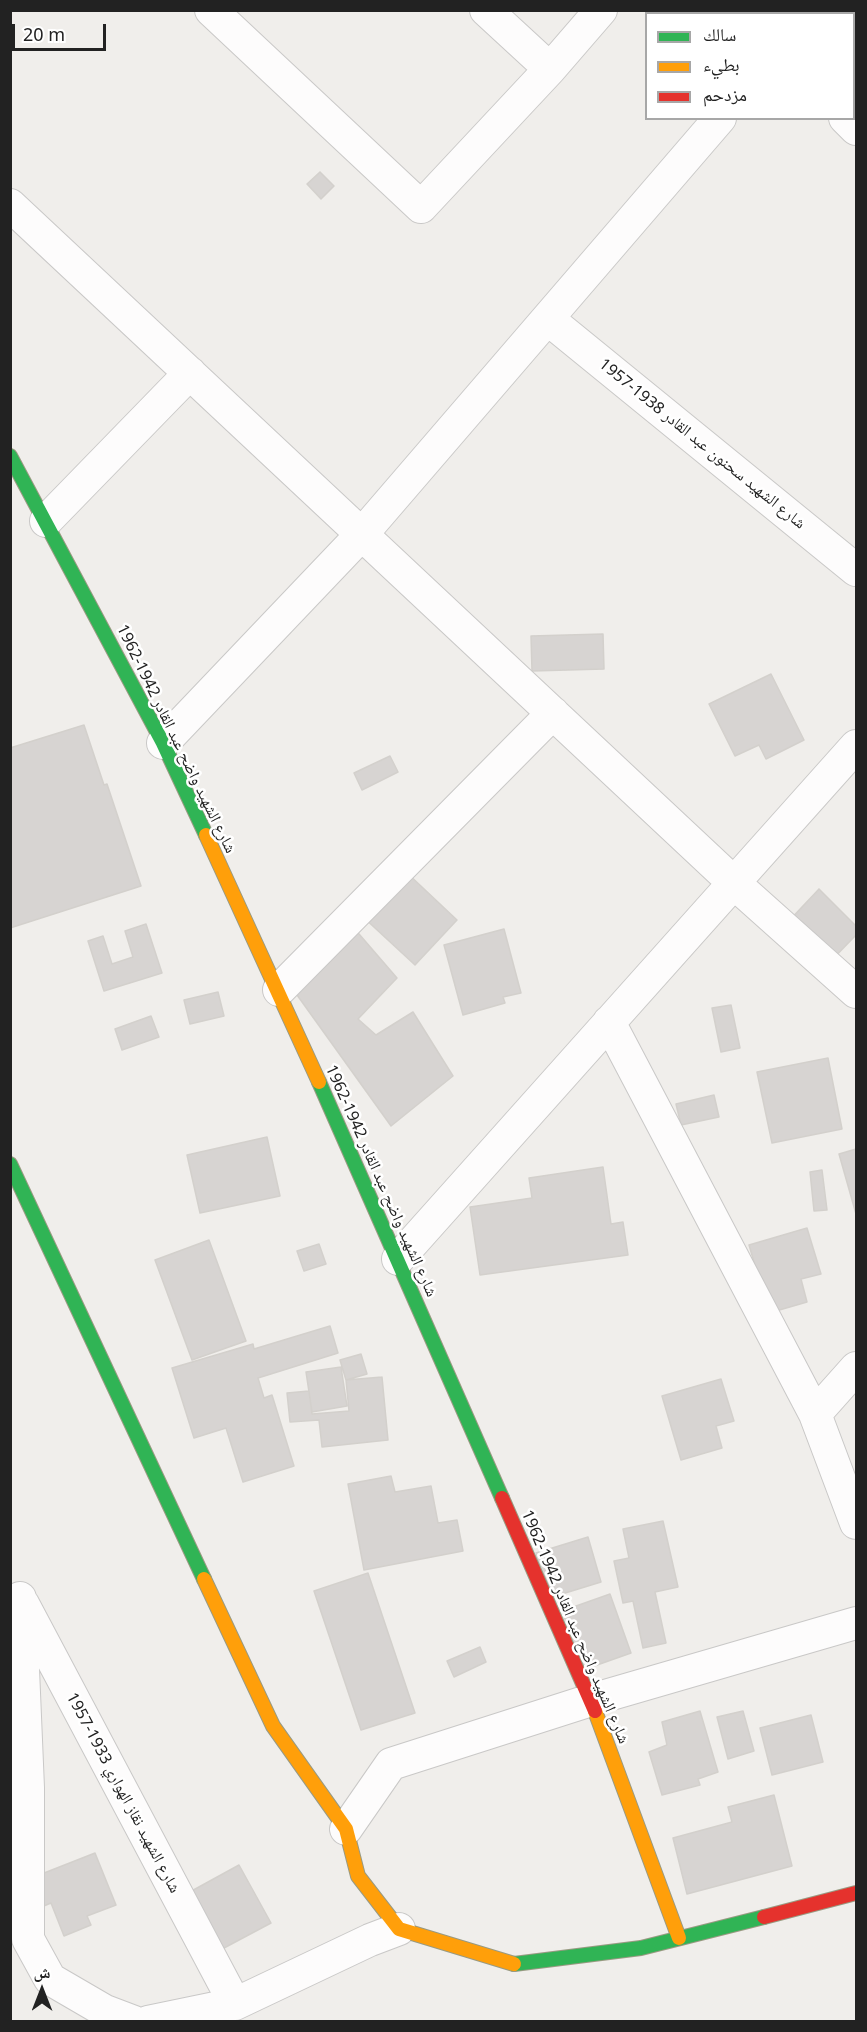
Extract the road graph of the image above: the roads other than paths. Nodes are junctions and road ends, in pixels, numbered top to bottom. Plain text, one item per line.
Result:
1 (211, 10) edge
2 (486, 10) edge
3 (601, 10) edge
4 (550, 69) junction
5 (718, 120) edge
6 (10, 205) edge
7 (548, 319) junction
8 (190, 373) junction
9 (10, 456) edge
10 (46, 520) junction
11 (362, 534) junction
12 (856, 570) edge
13 (554, 713) junction
14 (163, 743) junction
15 (856, 746) edge
16 (734, 883) junction
17 (279, 990) junction
18 (856, 992) edge
19 (609, 1022) junction
20 (10, 1164) edge
21 (398, 1259) junction
22 (856, 1368) edge
23 (815, 1414) junction
24 (856, 1523) edge
25 (15, 1590) edge
26 (856, 1623) edge
27 (591, 1700) junction
28 (346, 1829) junction
29 (856, 1893) edge
30 (399, 1929) junction
31 (679, 1938) junction
32 (19, 1943) edge
33 (235, 2004) junction
34 (134, 2022) edge
35 (148, 2022) edge

1 - 4 street
2 - 4 street
3 - 4 street
5 - 7 street
6 - 8 street
7 - 11 street
7 - 12 street, شارع الشهيد سحنون عبد القادر 1938-1957
8 - 10 street
8 - 11 street
9 - 10 street, شارع الشهيد واضح عبد القادر 1942-1962
10 - 14 street, شارع الشهيد واضح عبد القادر 1942-1962
11 - 13 street
11 - 14 street
13 - 16 street
13 - 17 street
14 - 17 street, شارع الشهيد واضح عبد القادر 1942-1962
15 - 16 street
16 - 18 street
16 - 19 street
17 - 21 street, شارع الشهيد واضح عبد القادر 1942-1962
19 - 21 street
19 - 23 street
20 - 28 street
21 - 27 street, شارع الشهيد واضح عبد القادر 1942-1962
22 - 23 street
23 - 24 street
25 - 32 street
25 - 33 street, شارع الشهيد نقاز الهواري 1933-1957
26 - 27 street
27 - 28 street
27 - 31 street, شارع الشهيد واضح عبد القادر 1942-1962
28 - 30 street
29 - 31 street
30 - 31 street
30 - 33 street
32 - 34 street
33 - 35 street

